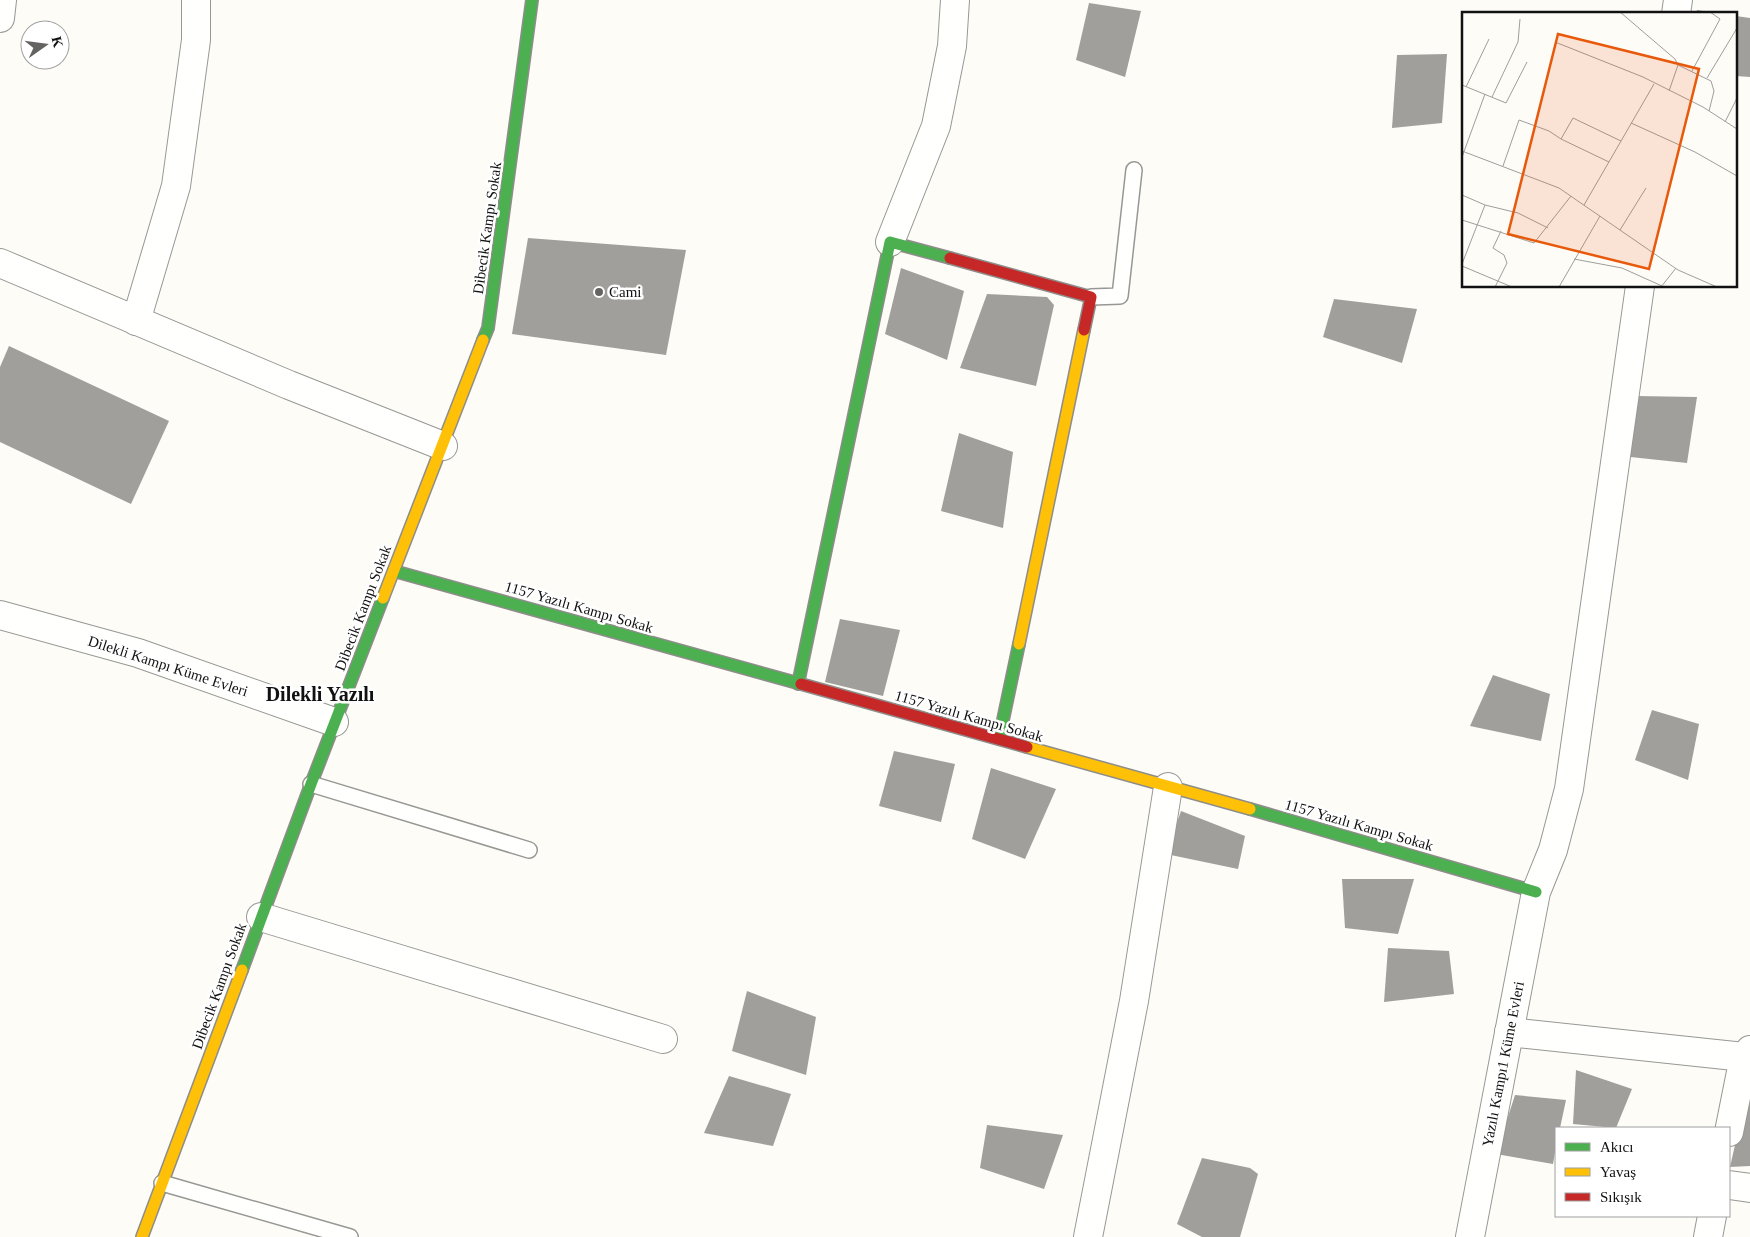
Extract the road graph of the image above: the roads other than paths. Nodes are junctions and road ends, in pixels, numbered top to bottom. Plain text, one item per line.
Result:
1 (2, 0) edge
2 (196, 0) edge
3 (532, 0) edge
4 (955, 0) edge
5 (0, 18) edge
6 (1134, 170) dead end
7 (890, 242) junction
8 (0, 263) edge
9 (1640, 288) edge
10 (1091, 297) junction
11 (136, 321) junction
12 (442, 446) junction
13 (394, 571) junction
14 (0, 616) edge
15 (798, 684) junction
16 (334, 722) junction
17 (998, 739) junction
18 (311, 784) junction
19 (1168, 787) junction
20 (529, 850) dead end
21 (1536, 892) junction
22 (261, 917) junction
23 (1509, 1032) junction
24 (663, 1039) dead end
25 (1747, 1053) edge
26 (1730, 1128) edge
27 (162, 1183) junction
28 (1730, 1185) edge
29 (1750, 1188) edge
30 (1712, 1217) edge
31 (142, 1237) edge
32 (350, 1237) edge
33 (1088, 1237) edge
34 (1470, 1237) edge
35 (1708, 1237) edge

1 - 5 street
2 - 11 street
3 - 12 street, Dibecik Kampı Sokak
4 - 7 street
6 - 10 lane
7 - 10 street
7 - 15 street
8 - 11 street
9 - 21 street, Yazılı Kampı1 Küme Evleri
10 - 17 street
11 - 12 street
12 - 13 street, Dibecik Kampı Sokak
13 - 15 street, 1157 Yazılı Kampı Sokak
13 - 16 street, Dibecik Kampı Sokak
14 - 16 street, Dilekli Kampı Küme Evleri
15 - 17 street, 1157 Yazılı Kampı Sokak
16 - 18 street, Dibecik Kampı Sokak
17 - 19 street, 1157 Yazılı Kampı Sokak
18 - 20 lane
18 - 22 street, Dibecik Kampı Sokak
19 - 21 street, 1157 Yazılı Kampı Sokak
19 - 33 street
21 - 23 street, Yazılı Kampı1 Küme Evleri
22 - 24 street
22 - 27 street, Dibecik Kampı Sokak
23 - 25 street
23 - 34 street, Yazılı Kampı1 Küme Evleri
25 - 26 street
27 - 31 street, Dibecik Kampı Sokak
27 - 32 lane
28 - 29 street
30 - 35 street

